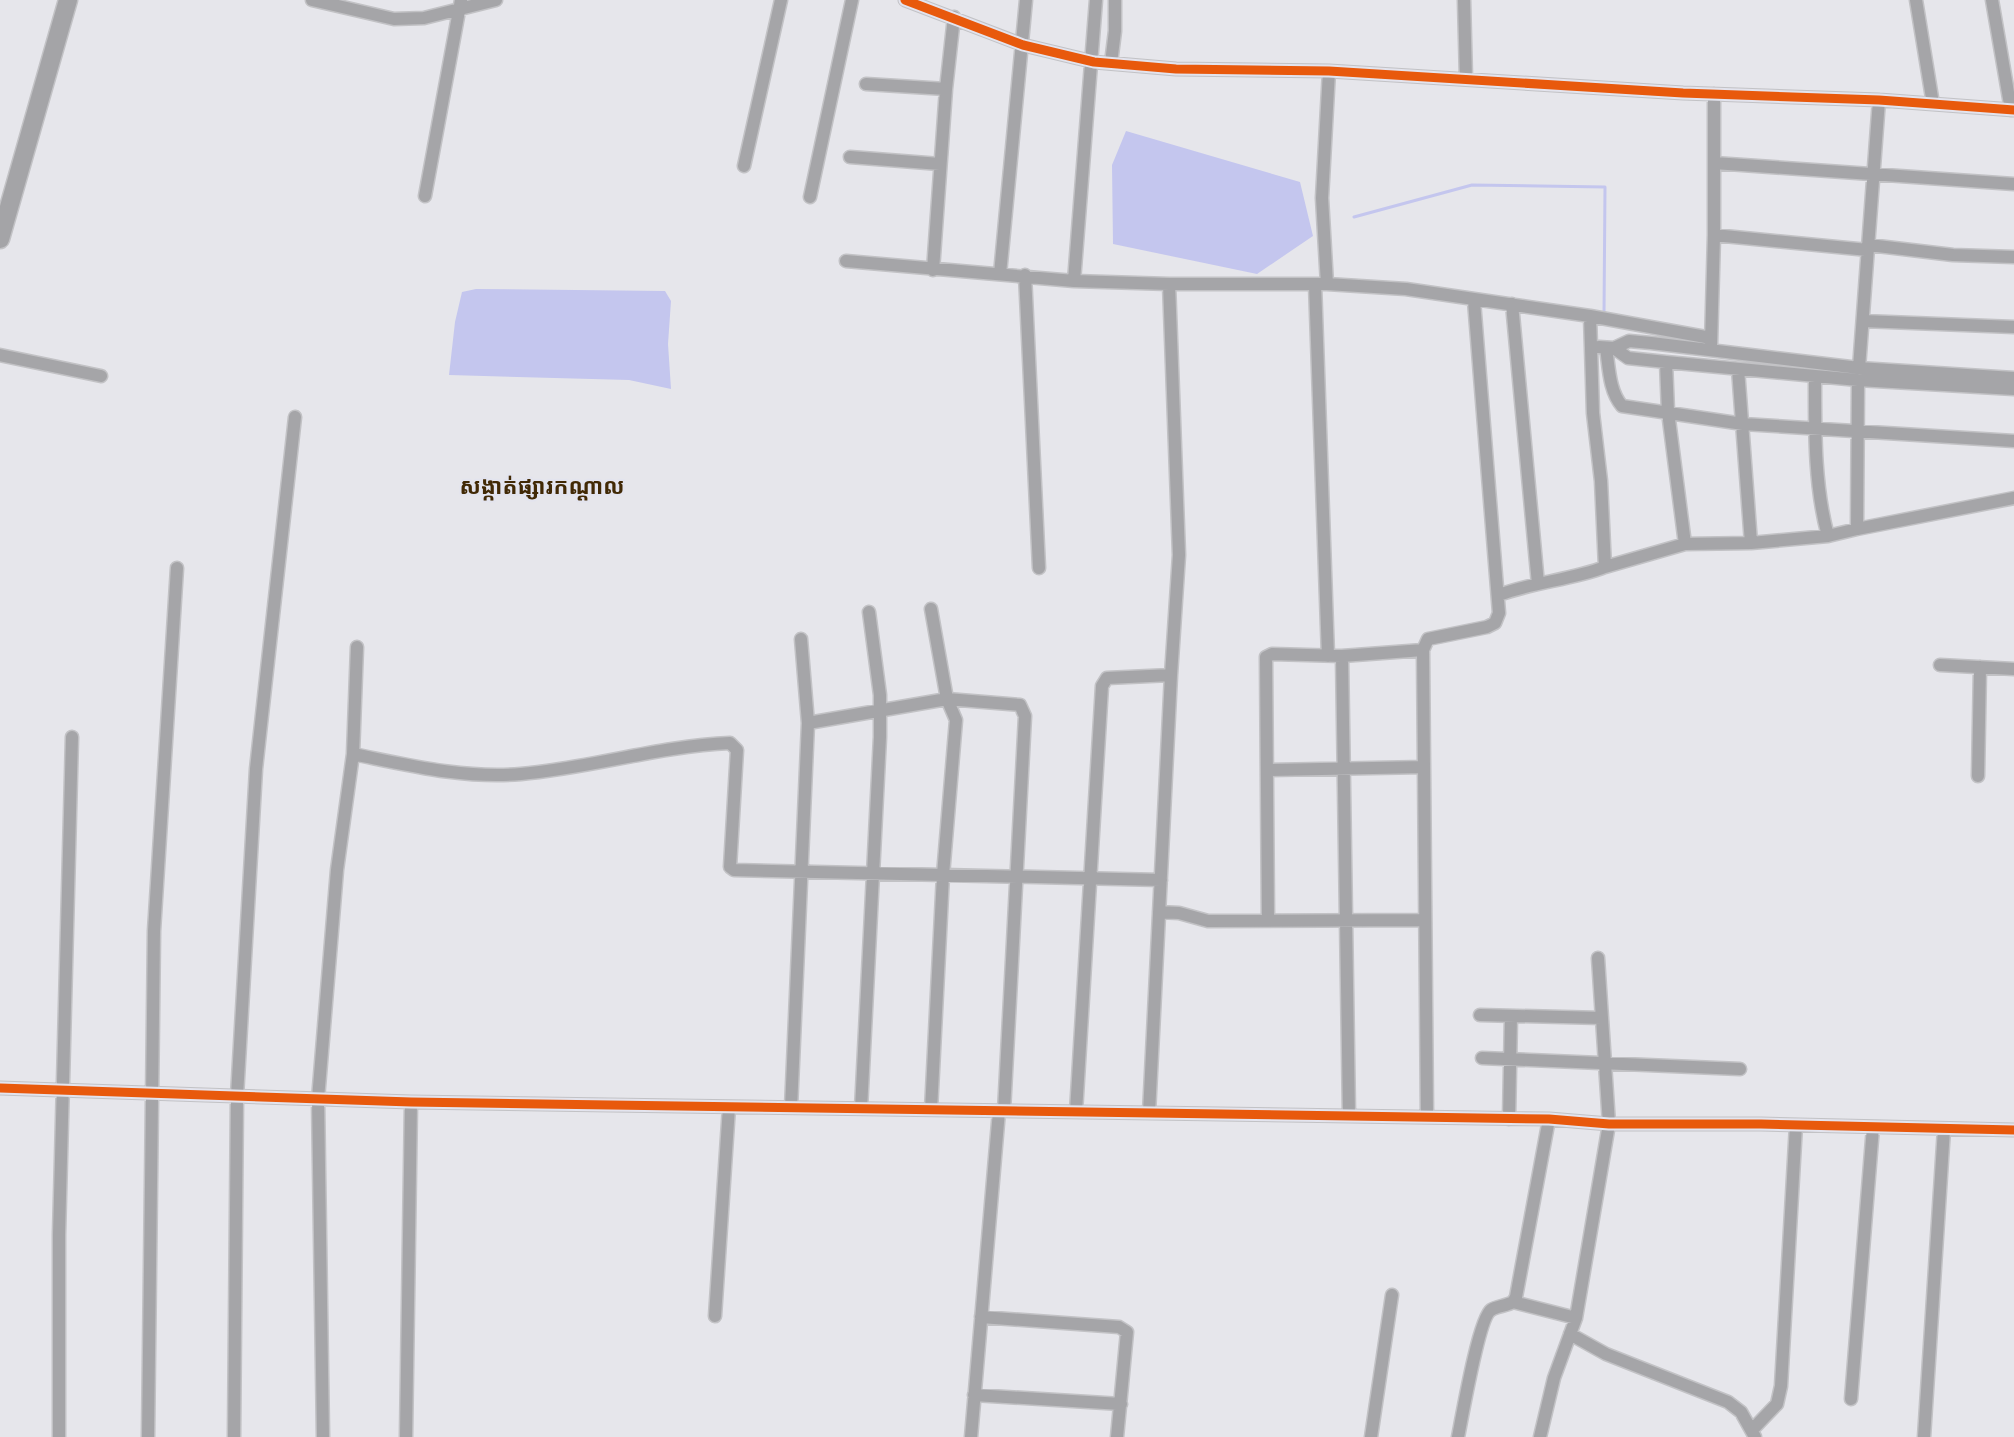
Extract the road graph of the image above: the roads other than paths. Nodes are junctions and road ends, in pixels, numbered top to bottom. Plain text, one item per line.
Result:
1 (68, 0) edge
2 (312, 0) edge
3 (496, 0) edge
4 (781, 0) edge
5 (852, 0) edge
6 (905, 0) edge
7 (1026, 0) edge
8 (1096, 0) edge
9 (1114, 0) edge
10 (1464, 0) edge
11 (1916, 0) edge
12 (1992, 0) edge
13 (461, 4) edge
14 (938, 6) edge
15 (954, 17) junction
16 (1023, 45) junction
17 (1094, 62) junction
18 (1111, 63) junction
19 (1329, 71) junction
20 (1466, 79) junction
21 (866, 84) dead end
22 (946, 89) junction
23 (1714, 94) junction
24 (1879, 100) junction
25 (1933, 104) junction
26 (2013, 110) edge
27 (850, 157) dead end
28 (1714, 162) junction
29 (940, 164) junction
30 (744, 166) dead end
31 (1874, 174) junction
32 (2014, 184) edge
33 (425, 196) dead end
34 (810, 196) dead end
35 (1714, 235) junction
36 (0, 239) edge
37 (1869, 248) junction
38 (2014, 257) edge
39 (846, 261) dead end
40 (933, 270) junction
41 (1000, 274) junction
42 (1025, 275) junction
43 (1074, 281) junction
44 (1169, 284) junction
45 (1321, 284) junction
46 (1474, 301) junction
47 (1512, 304) junction
48 (1590, 316) junction
49 (1863, 321) junction
50 (2014, 327) edge
51 (1711, 338) junction
52 (1592, 347) junction
53 (1610, 348) junction
54 (1710, 352) junction
55 (0, 355) edge
56 (1666, 362) junction
57 (1738, 369) junction
58 (1859, 374) junction
59 (101, 376) dead end
60 (1815, 376) junction
61 (2014, 378) edge
62 (2014, 389) edge
63 (1668, 412) junction
64 (295, 417) dead end
65 (1743, 424) junction
66 (1815, 429) junction
67 (1856, 431) junction
68 (2014, 441) edge
69 (2014, 498) edge
70 (1857, 529) junction
71 (1828, 536) junction
72 (1751, 543) junction
73 (1684, 544) junction
74 (1605, 567) junction
75 (177, 568) dead end
76 (1039, 568) dead end
77 (1538, 584) junction
78 (1499, 595) junction
79 (931, 609) dead end
80 (869, 612) dead end
81 (801, 639) dead end
82 (357, 647) dead end
83 (1422, 650) junction
84 (1329, 656) junction
85 (1342, 656) junction
86 (1940, 665) dead end
87 (1980, 667) junction
88 (2014, 669) edge
89 (1171, 675) junction
90 (946, 699) junction
91 (880, 711) junction
92 (808, 723) junction
93 (72, 737) dead end
94 (353, 754) junction
95 (1424, 767) junction
96 (1344, 769) junction
97 (1267, 770) junction
98 (1978, 777) dead end
99 (801, 871) junction
100 (873, 873) junction
101 (944, 875) junction
102 (1017, 877) junction
103 (1088, 879) junction
104 (1161, 880) junction
105 (1159, 912) junction
106 (1346, 920) junction
107 (1425, 920) junction
108 (1269, 921) junction
109 (1598, 958) dead end
110 (1480, 1015) dead end
111 (1511, 1016) junction
112 (1602, 1018) junction
113 (1482, 1058) dead end
114 (1509, 1059) junction
115 (1604, 1062) junction
116 (1740, 1069) dead end
117 (0, 1088) edge
118 (63, 1090) junction
119 (153, 1093) junction
120 (237, 1096) junction
121 (318, 1099) junction
122 (411, 1102) junction
123 (729, 1107) junction
124 (791, 1108) junction
125 (861, 1109) junction
126 (931, 1110) junction
127 (1001, 1111) junction
128 (1076, 1112) junction
129 (1149, 1113) junction
130 (1349, 1116) junction
131 (1427, 1117) junction
132 (1509, 1119) junction
133 (1549, 1119) junction
134 (1610, 1124) junction
135 (1796, 1125) junction
136 (1873, 1127) junction
137 (1944, 1129) junction
138 (2014, 1130) edge
139 (1392, 1295) dead end
140 (1513, 1302) junction
141 (715, 1316) dead end
142 (981, 1317) junction
143 (1576, 1318) junction
144 (1570, 1334) junction
145 (974, 1395) junction
146 (1851, 1399) dead end
147 (1121, 1404) junction
148 (1754, 1434) edge
149 (59, 1437) edge
150 (148, 1437) edge
151 (234, 1437) edge
152 (323, 1437) edge
153 (406, 1437) edge
154 (971, 1437) edge
155 (1118, 1437) edge
156 (1371, 1437) edge
157 (1458, 1437) edge
158 (1540, 1437) edge
159 (1924, 1437) edge

1 - 36 highway
2 - 13 street
3 - 13 street
4 - 30 street
5 - 34 street
6 - 14 street
7 - 16 street
8 - 17 street
9 - 18 street
10 - 20 street
11 - 25 street
12 - 26 street
13 - 33 street
14 - 15 street
15 - 16 street
15 - 22 street
16 - 17 street
16 - 41 street
17 - 18 street
17 - 43 street
18 - 19 street
19 - 20 street
19 - 45 street
20 - 23 street
21 - 22 street
22 - 29 street
23 - 24 street
23 - 28 street
24 - 25 street
24 - 31 street
25 - 26 street
27 - 29 street
28 - 31 street
28 - 35 street
29 - 40 street
31 - 32 street
31 - 37 street
35 - 37 street
35 - 51 street
37 - 38 street
37 - 49 street
39 - 40 street
40 - 41 street
41 - 42 street
42 - 43 street
42 - 76 street
43 - 44 street
44 - 45 street
44 - 89 street
45 - 46 street
45 - 84 street
46 - 47 street
46 - 78 street
47 - 48 street
47 - 77 street
48 - 51 street
48 - 52 street
49 - 50 street
49 - 58 street
51 - 54 street
52 - 53 street
52 - 74 street
53 - 54 street
53 - 56 street
53 - 63 street
54 - 58 street
55 - 59 street
56 - 57 street
56 - 63 street
57 - 60 street
57 - 65 street
58 - 60 street
58 - 61 street
58 - 62 street
58 - 67 street
60 - 66 street
63 - 65 street
63 - 73 street
64 - 120 street
65 - 66 street
65 - 72 street
66 - 67 street
66 - 71 street
67 - 68 street
67 - 70 street
69 - 70 street
70 - 71 street
71 - 72 street
72 - 73 street
73 - 74 street
74 - 77 street
75 - 119 street
77 - 78 street
78 - 83 street
79 - 90 street
80 - 91 street
81 - 92 street
82 - 94 street
83 - 85 street
83 - 95 street
84 - 85 street
84 - 97 street
85 - 96 street
86 - 87 street
87 - 88 street
87 - 98 street
89 - 103 street
89 - 104 street
90 - 91 street
90 - 101 street
90 - 102 street
91 - 92 street
91 - 100 street
92 - 99 street
93 - 118 street
94 - 99 street
94 - 121 street
95 - 96 street
95 - 107 street
96 - 97 street
96 - 106 street
97 - 108 street
99 - 100 street
99 - 124 street
100 - 101 street
100 - 125 street
101 - 102 street
101 - 126 street
102 - 103 street
102 - 127 street
103 - 104 street
103 - 128 street
104 - 105 street
105 - 108 street
105 - 129 street
106 - 107 street
106 - 108 street
106 - 130 street
107 - 131 street
109 - 112 street
110 - 111 street
111 - 112 street
111 - 114 street
112 - 115 street
113 - 114 street
114 - 115 street
114 - 132 street
115 - 116 street
115 - 134 street
117 - 118 street
118 - 119 street
118 - 149 street
119 - 120 street
119 - 150 street
120 - 121 street
120 - 151 street
121 - 122 street
121 - 152 street
122 - 123 street
122 - 153 street
123 - 124 street
123 - 141 street
124 - 125 street
125 - 126 street
126 - 127 street
127 - 128 street
127 - 142 street
128 - 129 street
129 - 130 street
130 - 131 street
131 - 132 street
132 - 133 street
133 - 134 street
133 - 140 street
134 - 135 street
134 - 143 street
135 - 136 street
135 - 148 street
136 - 137 street
136 - 146 street
137 - 138 street
137 - 159 street
139 - 156 street
140 - 143 street
140 - 157 street
142 - 145 street
142 - 147 street
143 - 144 street
144 - 148 street
144 - 158 street
145 - 147 street
145 - 154 street
147 - 155 street

